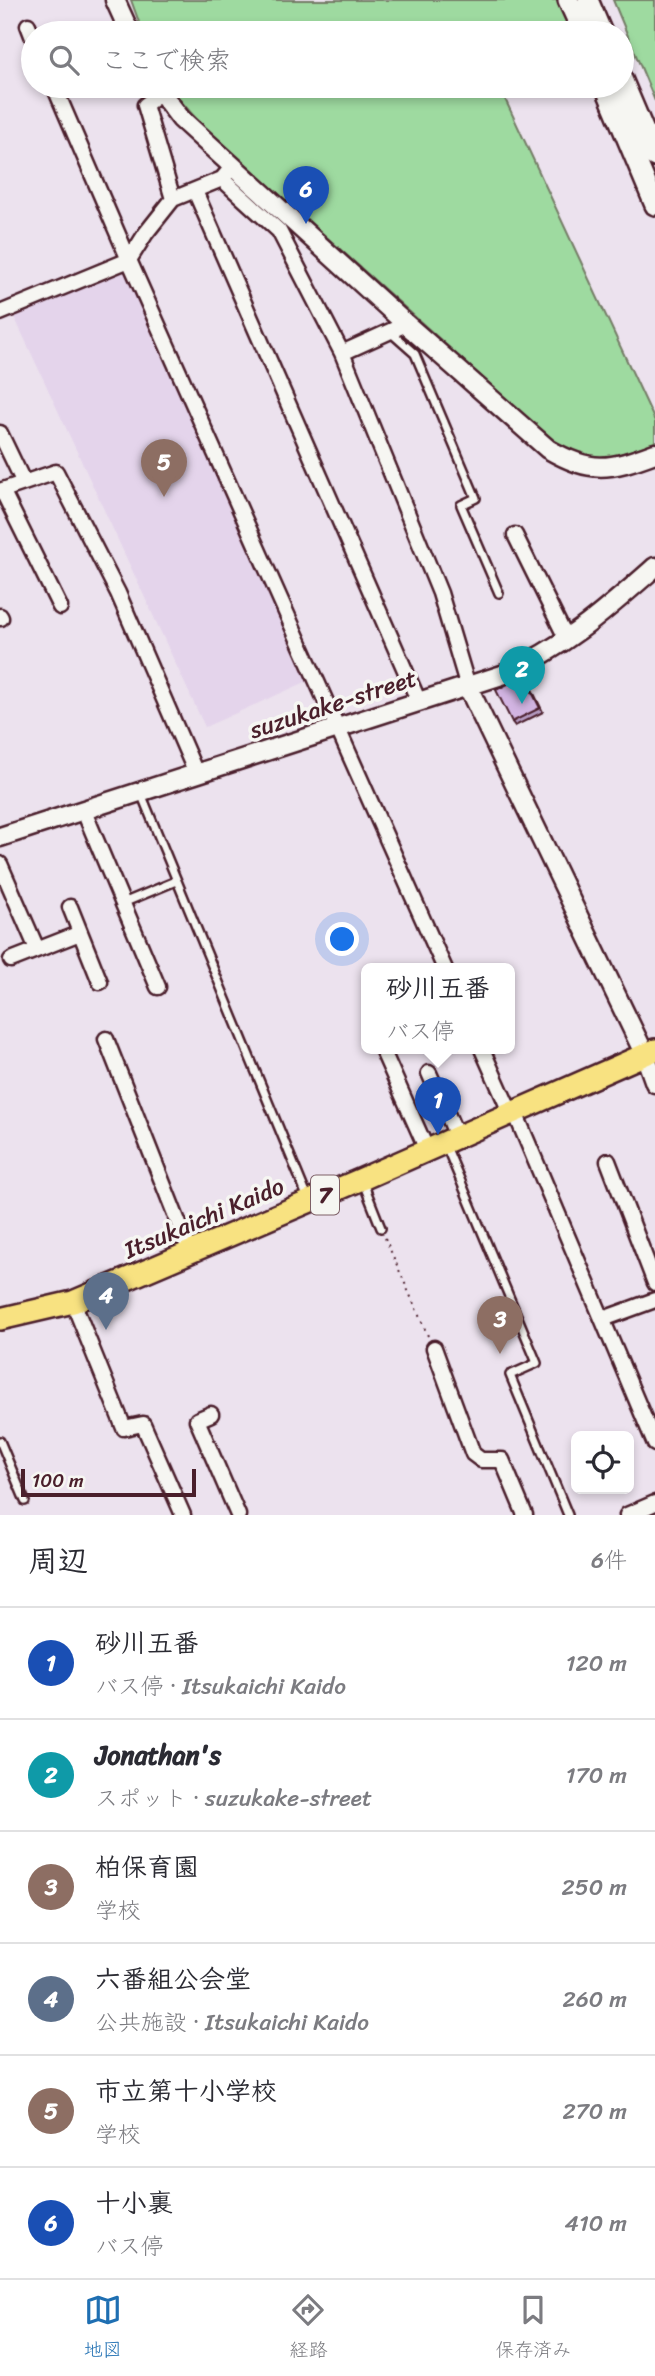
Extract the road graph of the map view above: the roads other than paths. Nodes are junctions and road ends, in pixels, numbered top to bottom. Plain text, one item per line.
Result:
1 (115, 0) edge
2 (568, 0) edge
3 (588, 0) edge
4 (125, 21) edge
5 (578, 21) edge
6 (598, 21) edge
7 (59, 98) edge
8 (151, 98) edge
9 (166, 98) edge
10 (610, 98) edge
11 (630, 98) edge
12 (655, 157) edge
13 (227, 172) junction
14 (195, 191) junction
15 (173, 199) junction
16 (655, 205) edge
17 (129, 260) junction
18 (0, 313) edge
19 (397, 328) junction
20 (342, 353) junction
21 (0, 433) edge
22 (655, 453) edge
23 (24, 483) junction
24 (1, 491) edge
25 (515, 536) dead end
26 (655, 567) edge
27 (499, 593) dead end
28 (60, 607) dead end
29 (567, 640) junction
30 (468, 687) junction
31 (419, 702) junction
32 (337, 728) junction
33 (196, 773) junction
34 (140, 790) junction
35 (83, 809) junction
36 (0, 837) edge
37 (0, 864) edge
38 (176, 881) junction
39 (122, 903) junction
40 (69, 907) dead end
41 (80, 933) junction
42 (37, 949) junction
43 (11, 960) dead end
44 (442, 963) edge
45 (100, 982) dead end
46 (158, 987) dead end
47 (106, 1039) dead end
48 (650, 1053) edge
49 (385, 1054) edge
50 (484, 1054) edge
51 (429, 1073) dead end
52 (655, 1083) edge
53 (514, 1110) junction
54 (443, 1143) junction
55 (607, 1161) dead end
56 (362, 1179) junction
57 (309, 1201) junction
58 (381, 1228) road end
59 (190, 1252) junction
60 (655, 1283) edge
61 (655, 1300) edge
62 (73, 1301) junction
63 (0, 1319) edge
64 (603, 1319) junction
65 (434, 1348) road end
66 (211, 1414) dead end
67 (0, 1441) edge
68 (655, 1444) edge
69 (25, 1501) dead end
70 (655, 1503) edge
71 (183, 1515) edge
72 (238, 1515) edge
73 (525, 1515) edge
74 (568, 1515) edge
75 (627, 1515) edge

1 - 4 street
2 - 5 main road
3 - 6 main road
7 - 17 street
8 - 15 street
9 - 13 street
10 - 16 main road
11 - 12 main road
13 - 14 street
13 - 19 street
13 - 20 street
14 - 15 street
14 - 31 street
15 - 17 street
17 - 18 street
17 - 32 street
19 - 20 street
19 - 22 street
19 - 27 lane
20 - 30 street
21 - 23 street
23 - 24 street
23 - 33 street
24 - 28 street
25 - 29 street
26 - 29 street, suzukake-street
29 - 30 street, suzukake-street
30 - 31 street, suzukake-street
30 - 48 street
31 - 32 street, suzukake-street
32 - 33 street, suzukake-street
32 - 44 street
33 - 34 street, suzukake-street
34 - 35 street, suzukake-street
34 - 38 lane
35 - 36 street, suzukake-street
35 - 39 street
37 - 42 street
38 - 39 lane
38 - 57 lane
39 - 46 street
40 - 41 street
41 - 42 street
41 - 45 street
42 - 43 street
47 - 59 street
48 - 52 street
48 - 53 main road, Itsukaichi Kaido / 7
49 - 54 street
50 - 53 street
51 - 54 street
53 - 54 main road, Itsukaichi Kaido / 7
53 - 64 street
54 - 56 main road, Itsukaichi Kaido / 7
54 - 74 lane
55 - 60 street
56 - 57 main road, Itsukaichi Kaido / 7
56 - 58 lane
57 - 59 main road, Itsukaichi Kaido / 7
59 - 62 main road, Itsukaichi Kaido / 7
61 - 64 street
62 - 63 main road, Itsukaichi Kaido / 7
62 - 71 street
64 - 68 street
65 - 73 street
66 - 72 street
67 - 69 lane
70 - 75 street

